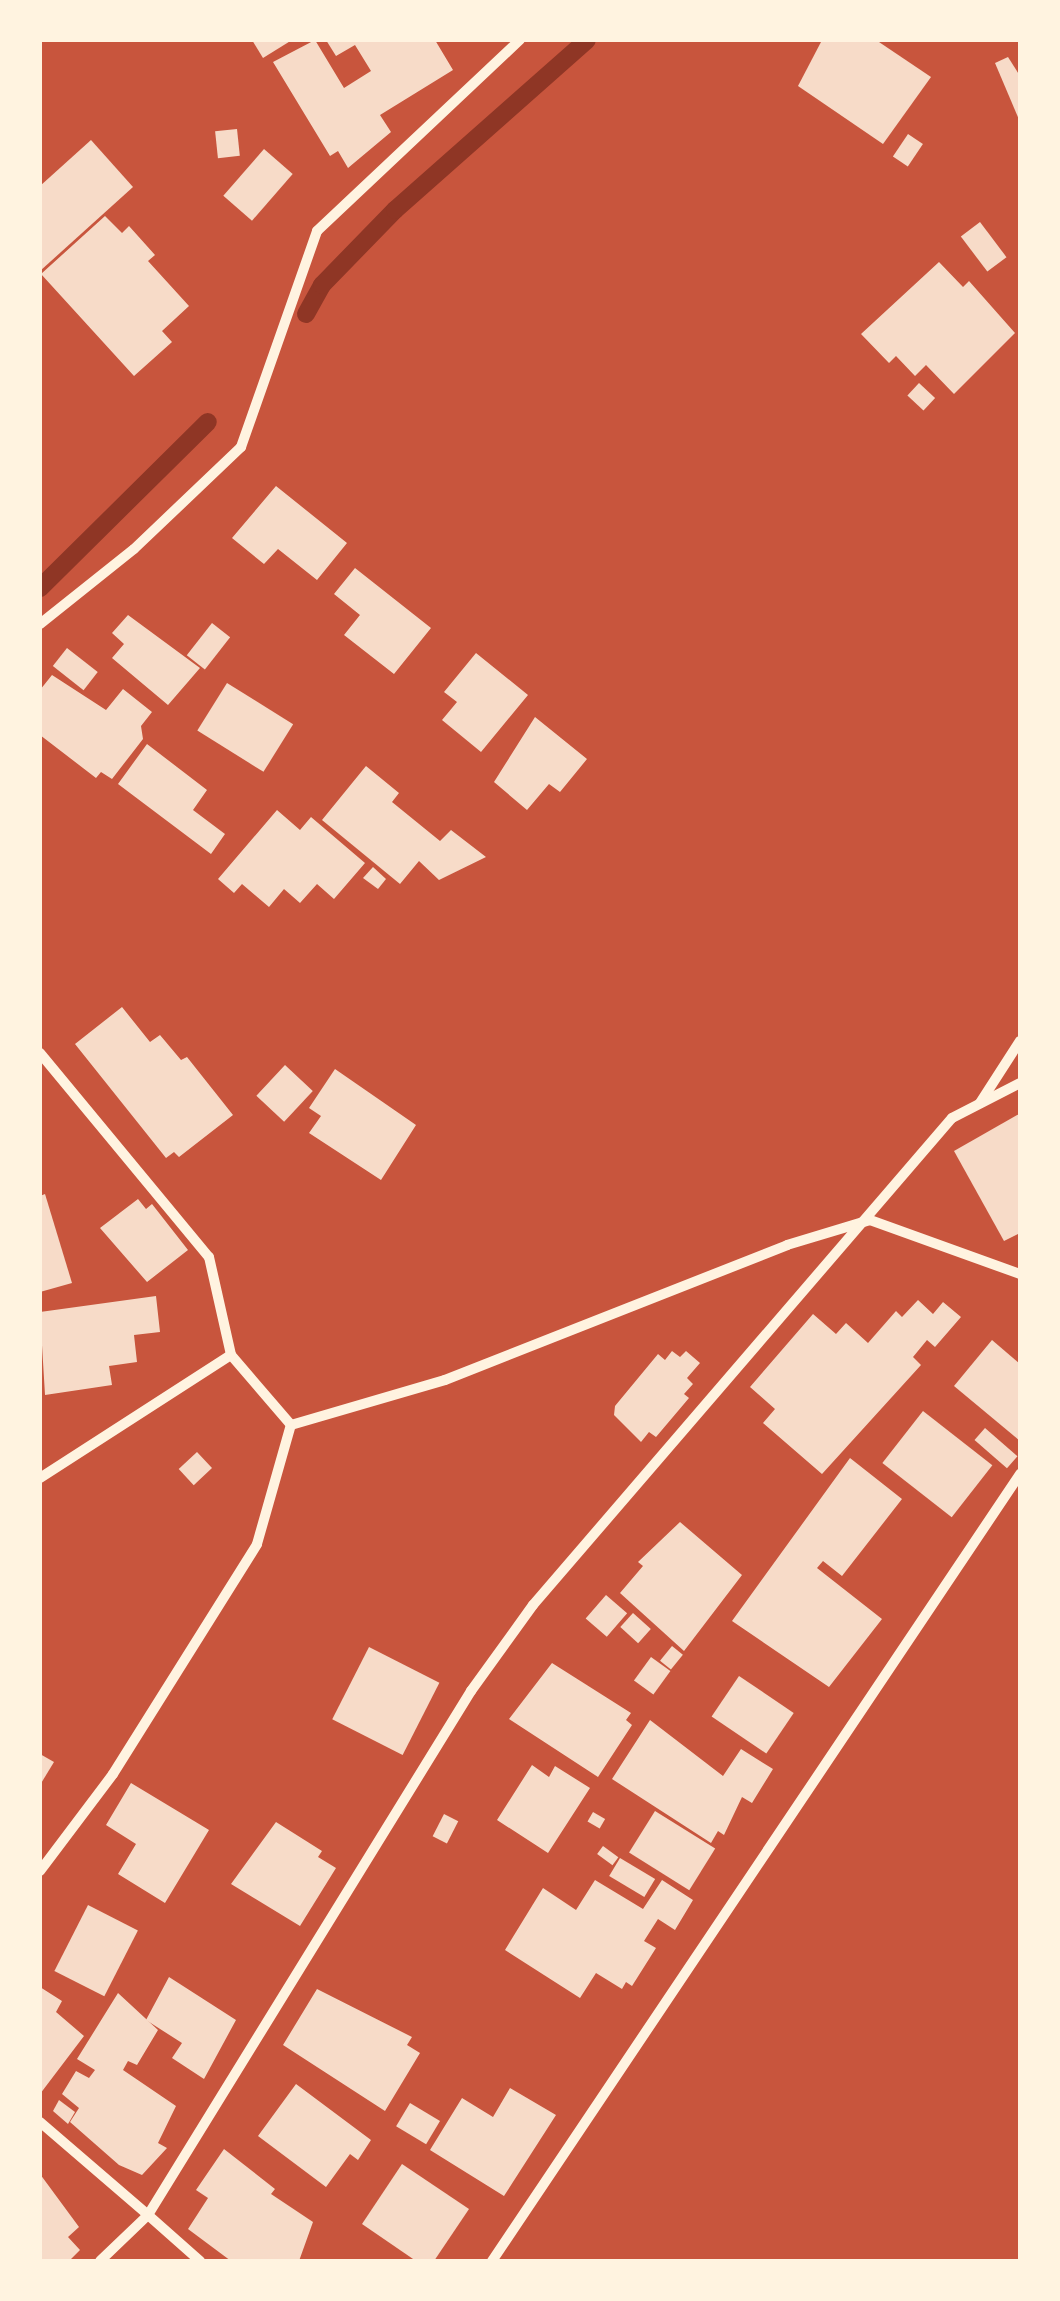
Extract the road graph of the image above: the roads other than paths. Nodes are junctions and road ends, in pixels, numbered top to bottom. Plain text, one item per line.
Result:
1 (520, 40) edge
2 (40, 624) edge
3 (1020, 1041) edge
4 (40, 1053) edge
5 (1020, 1083) edge
6 (980, 1104) junction
7 (870, 1220) junction
8 (1020, 1274) edge
9 (231, 1356) junction
10 (291, 1425) junction
11 (1020, 1474) edge
12 (40, 1478) edge
13 (40, 1871) edge
14 (40, 2122) edge
15 (148, 2215) junction
16 (100, 2261) edge
17 (200, 2261) edge
18 (492, 2261) edge

1 - 2 street
3 - 6 street
4 - 9 street
5 - 6 street
6 - 7 street
7 - 8 street
7 - 10 street
7 - 15 street
9 - 10 street
9 - 12 street
10 - 13 street
11 - 18 street
14 - 15 street
15 - 16 street
15 - 17 street

